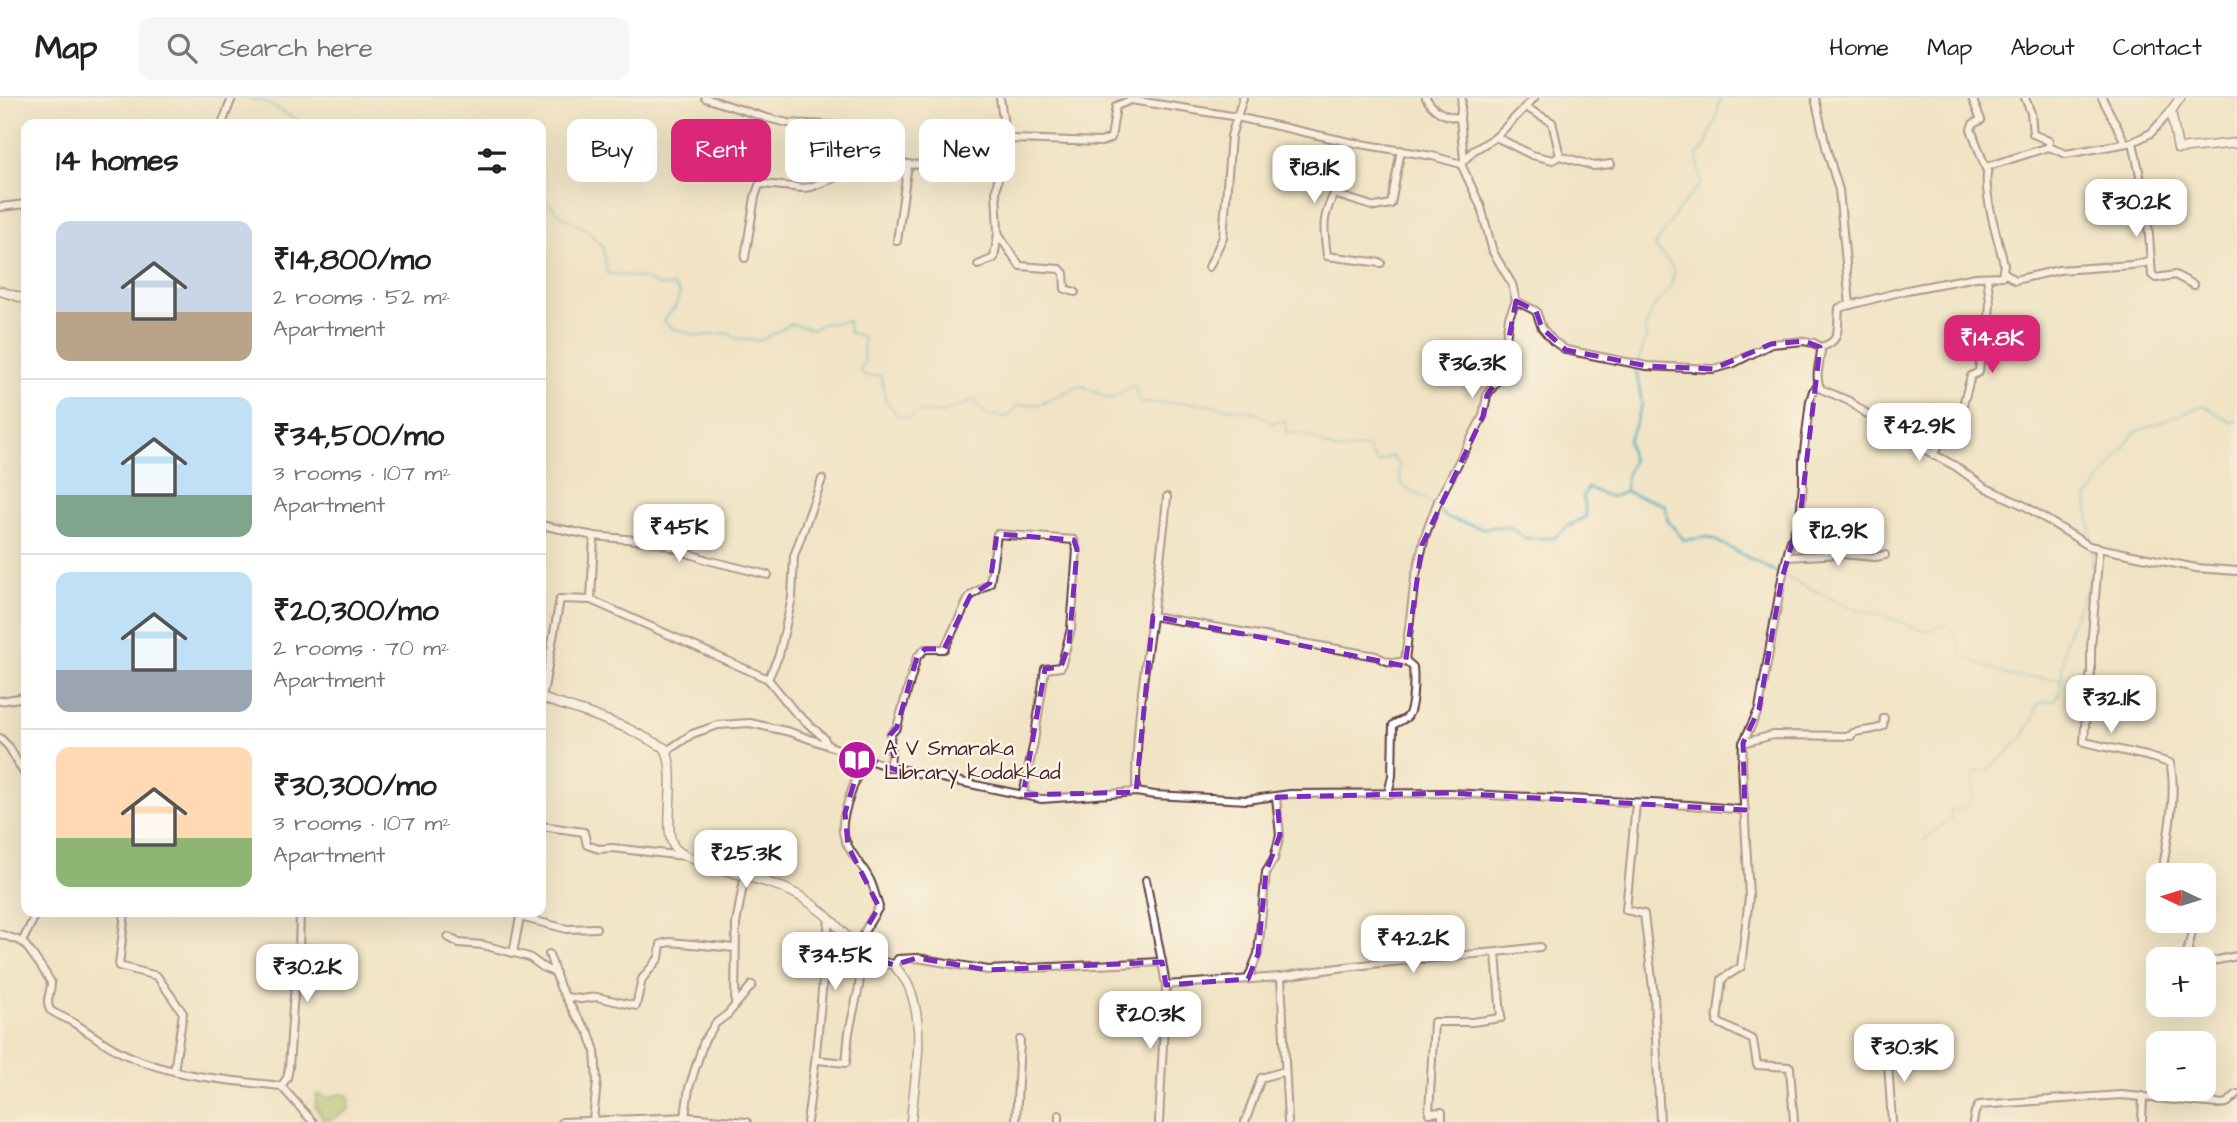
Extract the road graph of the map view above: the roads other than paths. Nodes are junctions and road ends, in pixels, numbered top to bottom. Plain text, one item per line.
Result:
1 (232, 98) edge
2 (705, 98) edge
3 (1000, 98) edge
4 (1243, 98) edge
5 (1426, 98) edge
6 (1462, 98) edge
7 (1534, 98) edge
8 (1815, 98) edge
9 (1972, 98) edge
10 (2025, 98) edge
11 (2102, 98) edge
12 (2180, 98) edge
13 (1131, 99) edge
14 (1117, 101) edge
15 (1525, 107) junction
16 (2171, 111) junction
17 (1237, 118) junction
18 (1460, 118) junction
19 (224, 119) edge
20 (1002, 119) edge
21 (785, 122) edge
22 (1496, 137) junction
23 (1015, 140) edge
24 (2129, 142) junction
25 (2237, 143) edge
26 (2049, 148) junction
27 (1401, 150) junction
28 (1560, 156) junction
29 (1462, 162) junction
30 (905, 164) edge
31 (908, 164) junction
32 (919, 164) edge
33 (1611, 164) dead end
34 (1986, 169) junction
35 (824, 182) edge
36 (998, 182) edge
37 (21, 205) edge
38 (1, 210) edge
39 (998, 231) junction
40 (897, 241) dead end
41 (745, 258) dead end
42 (1381, 262) dead end
43 (2151, 262) junction
44 (978, 265) dead end
45 (1209, 267) dead end
46 (2004, 272) junction
47 (1987, 277) junction
48 (2194, 285) dead end
49 (0, 291) edge
50 (1074, 292) dead end
51 (21, 297) edge
52 (1516, 301) junction
53 (1850, 305) junction
54 (1820, 347) junction
55 (1818, 386) junction
56 (1933, 455) junction
57 (821, 479) dead end
58 (1167, 497) dead end
59 (546, 526) edge
60 (594, 536) junction
61 (2099, 548) junction
62 (1885, 555) dead end
63 (1787, 556) junction
64 (2237, 571) edge
65 (768, 575) dead end
66 (591, 600) junction
67 (1153, 616) junction
68 (1405, 660) junction
69 (546, 672) edge
70 (768, 679) junction
71 (21, 698) edge
72 (546, 700) edge
73 (0, 701) edge
74 (1884, 718) dead end
75 (0, 738) edge
76 (1743, 743) junction
77 (828, 746) junction
78 (667, 751) junction
79 (862, 756) junction
80 (889, 767) junction
81 (21, 768) edge
82 (1136, 792) junction
83 (1388, 794) junction
84 (1023, 795) junction
85 (1276, 797) junction
86 (1636, 803) junction
87 (1745, 810) junction
88 (546, 827) edge
89 (685, 856) junction
90 (2164, 863) edge
91 (745, 874) junction
92 (1146, 880) dead end
93 (34, 917) edge
94 (125, 917) edge
95 (300, 917) edge
96 (829, 919) junction
97 (596, 928) dead end
98 (0, 934) edge
99 (447, 937) dead end
100 (22, 942) junction
101 (1540, 947) dead end
102 (735, 948) junction
103 (858, 950) junction
104 (513, 953) junction
105 (1496, 953) junction
106 (549, 954) dead end
107 (2237, 956) edge
108 (2216, 960) edge
109 (1162, 962) junction
110 (894, 965) junction
111 (556, 973) junction
112 (1281, 977) junction
113 (1248, 979) junction
114 (752, 985) dead end
115 (1166, 985) junction
116 (566, 997) junction
117 (734, 1006) junction
118 (1020, 1040) dead end
119 (1887, 1049) dead end
120 (815, 1063) junction
121 (174, 1071) junction
122 (1285, 1071) junction
123 (281, 1086) junction
124 (2237, 1094) edge
125 (2143, 1096) junction
126 (687, 1119) edge
127 (592, 1121) edge
128 (313, 1122) edge
129 (562, 1122) edge
130 (747, 1122) edge
131 (807, 1122) edge
132 (911, 1122) edge
133 (1016, 1122) edge
134 (1158, 1122) edge
135 (1245, 1122) edge
136 (1288, 1122) edge
137 (1442, 1122) edge
138 (1660, 1122) edge
139 (1794, 1122) edge
140 (1892, 1122) edge
141 (1973, 1122) edge
142 (2141, 1122) edge

1 - 19 street
2 - 21 street
3 - 20 street
4 - 17 street
5 - 18 street
6 - 18 street
7 - 15 street
8 - 53 street
9 - 34 street
10 - 26 street
11 - 24 street
12 - 16 main road
13 - 14 street
13 - 17 street
14 - 23 street
15 - 22 street
15 - 28 street
16 - 24 street
16 - 25 main road
17 - 27 street
17 - 45 street
18 - 29 street
22 - 28 street
22 - 29 street
24 - 26 street
24 - 43 street
26 - 34 street
27 - 29 street
27 - 42 street
28 - 33 street
29 - 52 street
30 - 31 street
31 - 32 street
31 - 40 street
34 - 46 street
35 - 41 street
36 - 39 street
37 - 38 street
39 - 44 street
39 - 50 street
43 - 46 street
43 - 48 street
46 - 47 street
47 - 53 street
47 - 56 street
49 - 51 main road
52 - 54 street
52 - 68 street
53 - 54 street
54 - 55 street
55 - 56 street
55 - 63 street
56 - 61 street
57 - 70 street
58 - 67 street
59 - 60 street
60 - 65 street
60 - 66 street
61 - 64 street
61 - 90 street
62 - 63 street
63 - 76 street
66 - 69 street
66 - 70 street
67 - 68 street
67 - 82 street
68 - 83 street
70 - 77 street
71 - 73 street
72 - 78 main road
74 - 76 street
75 - 81 street
76 - 87 street
77 - 78 street
77 - 79 street
78 - 89 main road
79 - 80 street
79 - 103 street
80 - 84 street
80 - 84 street
82 - 84 street
82 - 85 street
83 - 85 street
83 - 86 street
85 - 113 street
86 - 87 street
86 - 138 street
87 - 139 street
88 - 89 street
89 - 91 main road
91 - 96 main road
91 - 102 street
92 - 109 street
93 - 100 street
94 - 121 street
95 - 123 street
96 - 103 main road
96 - 120 street
97 - 104 street
98 - 100 street
99 - 104 street
100 - 121 street
101 - 105 street
102 - 116 street
102 - 117 street
103 - 110 main road
103 - 120 street
104 - 111 street
105 - 112 street
105 - 137 street
106 - 111 street
107 - 108 street
109 - 110 street
109 - 115 street
110 - 132 main road
111 - 116 street
112 - 113 street
112 - 122 street
113 - 115 street
114 - 117 street
115 - 134 street
116 - 127 street
117 - 126 street
118 - 133 street
119 - 140 street
120 - 131 street
121 - 123 street
122 - 135 street
122 - 136 street
123 - 128 street
124 - 125 street
125 - 141 street
125 - 142 street
126 - 127 street
126 - 130 street
127 - 129 street

